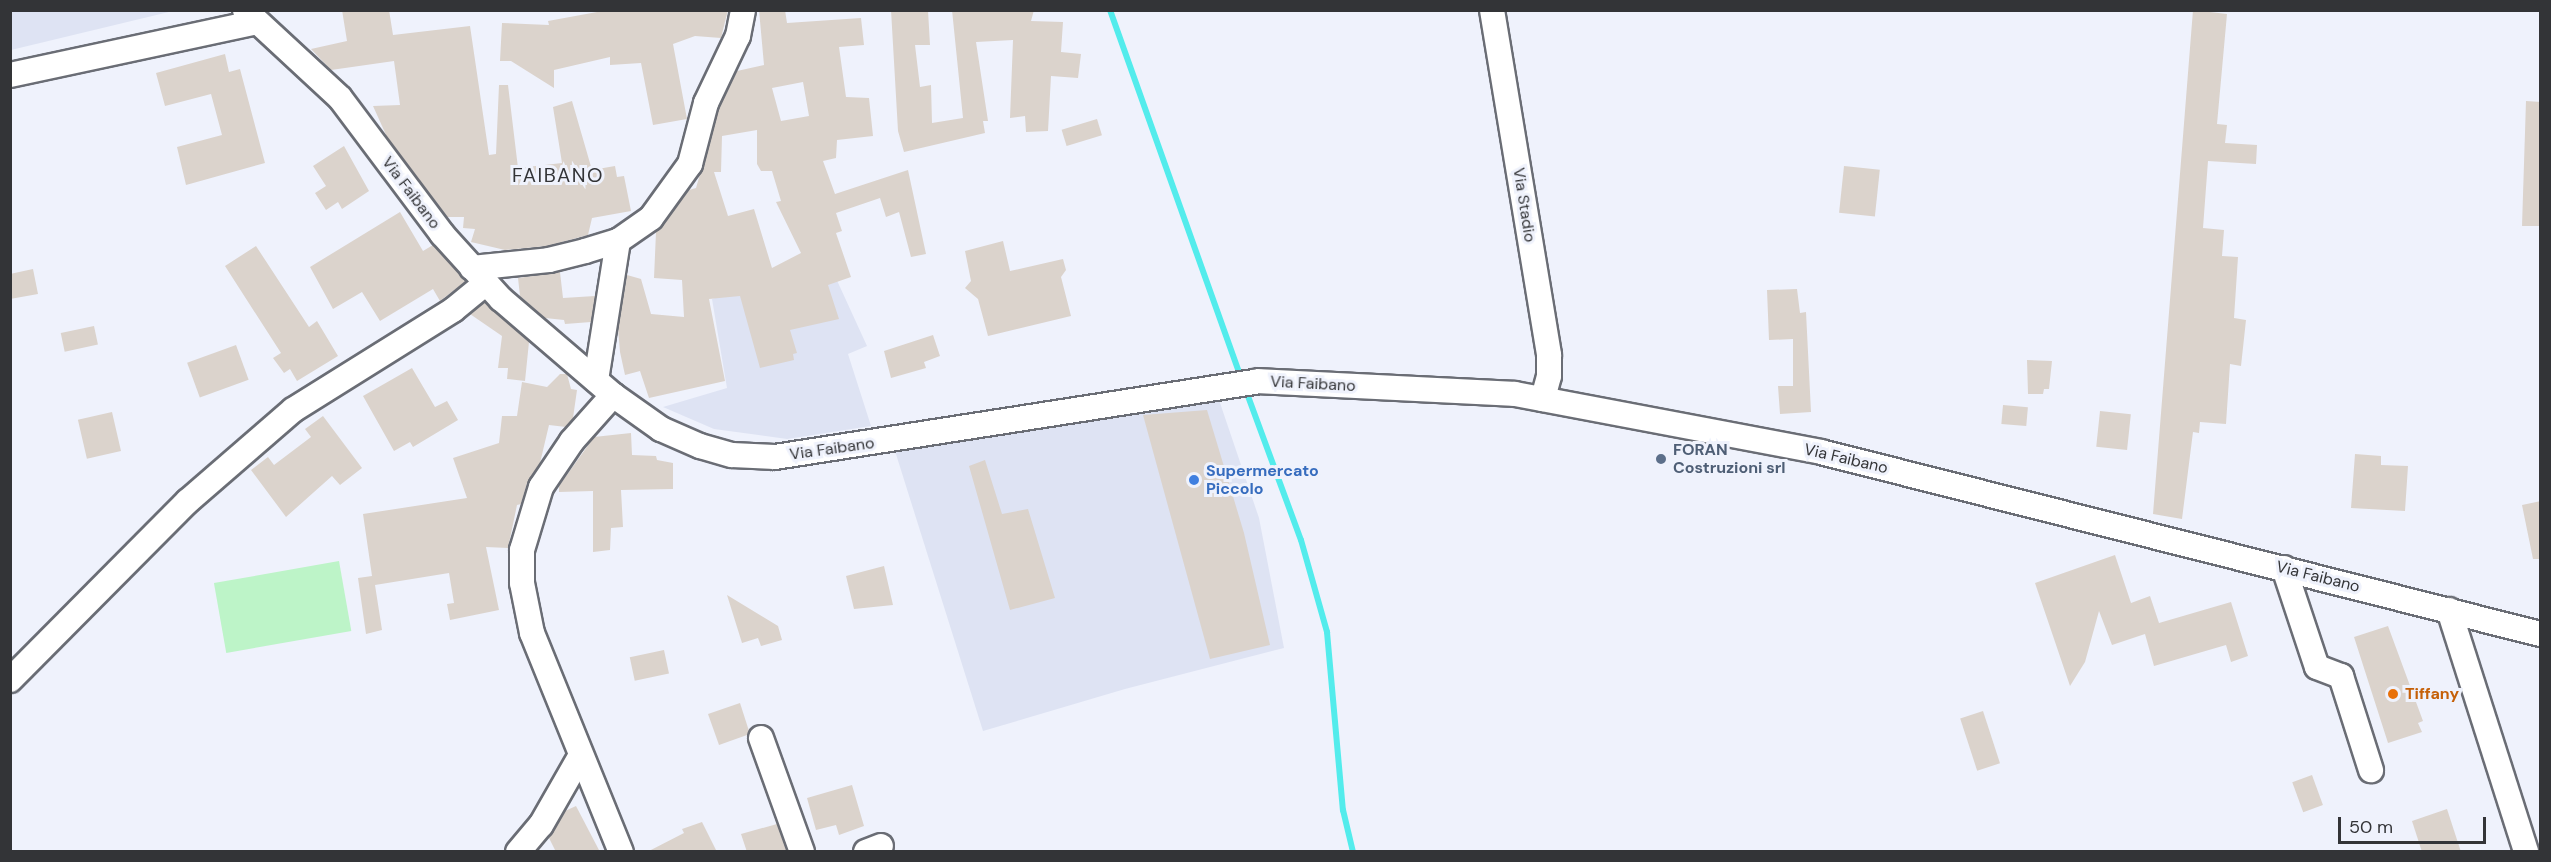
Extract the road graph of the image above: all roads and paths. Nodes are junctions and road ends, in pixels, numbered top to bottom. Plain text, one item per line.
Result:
1 (743, 10) edge
2 (1492, 10) edge
3 (251, 16) edge
4 (10, 75) edge
5 (618, 241) junction
6 (479, 276) junction
7 (605, 388) junction
8 (1543, 399) junction
9 (2284, 568) junction
10 (2449, 610) junction
11 (2541, 634) edge
12 (10, 680) edge
13 (761, 738) dead end
14 (580, 757) junction
15 (2371, 770) dead end
16 (518, 852) edge
17 (621, 852) edge
18 (802, 852) edge
19 (2526, 852) edge

1 - 5 street
2 - 8 street, Via Stadio
3 - 4 street
3 - 6 street, Via Faibano
5 - 6 street
5 - 7 street
6 - 7 street, Via Faibano
6 - 12 street
7 - 8 street, Via Faibano
7 - 14 street
8 - 9 street, Via Faibano
9 - 10 street, Via Faibano
9 - 15 street
10 - 11 street, Via Faibano
10 - 19 street
13 - 18 street
14 - 16 street
14 - 17 street

